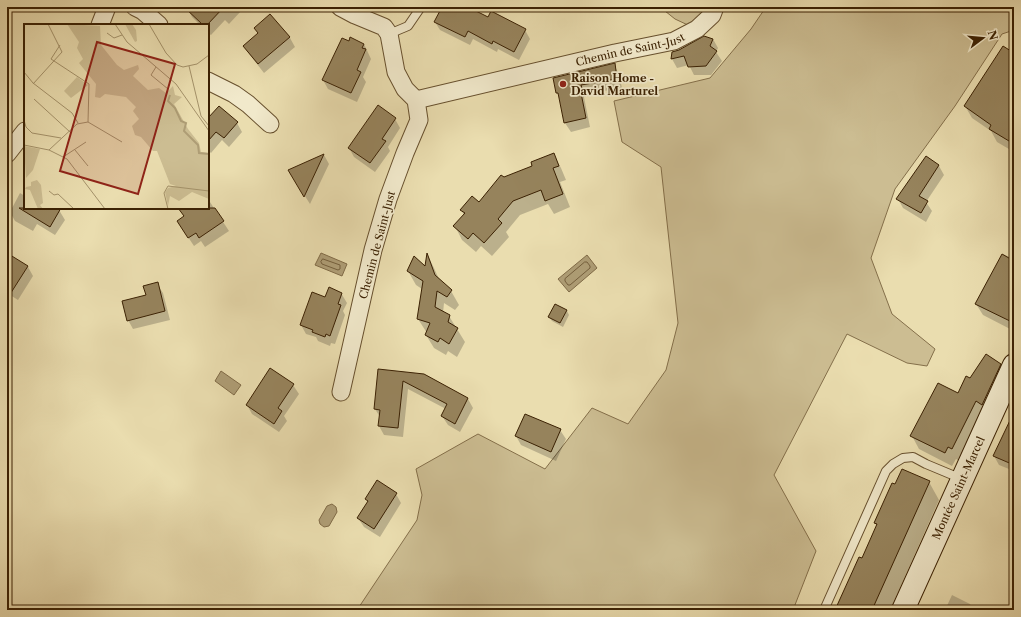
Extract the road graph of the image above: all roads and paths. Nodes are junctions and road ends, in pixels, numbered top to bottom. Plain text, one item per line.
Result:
1 (107, 7) edge
2 (135, 7) edge
3 (340, 7) edge
4 (421, 7) edge
5 (716, 7) edge
6 (100, 24) edge
7 (158, 24) edge
8 (389, 34) junction
9 (209, 82) edge
10 (416, 100) junction
11 (270, 124) dead end
12 (24, 132) edge
13 (7, 154) edge
14 (1014, 365) edge
15 (340, 392) dead end
16 (962, 479) junction
17 (824, 610) edge
18 (903, 610) edge

1 - 6 street
2 - 7 street
3 - 8 street
4 - 8 lane
5 - 10 street, Chemin de Saint-Just
8 - 10 street
9 - 11 street
10 - 15 street, Chemin de Saint-Just
12 - 13 street
14 - 16 main road, Montée Saint-Marcel
16 - 17 lane
16 - 18 main road, Montée Saint-Marcel

